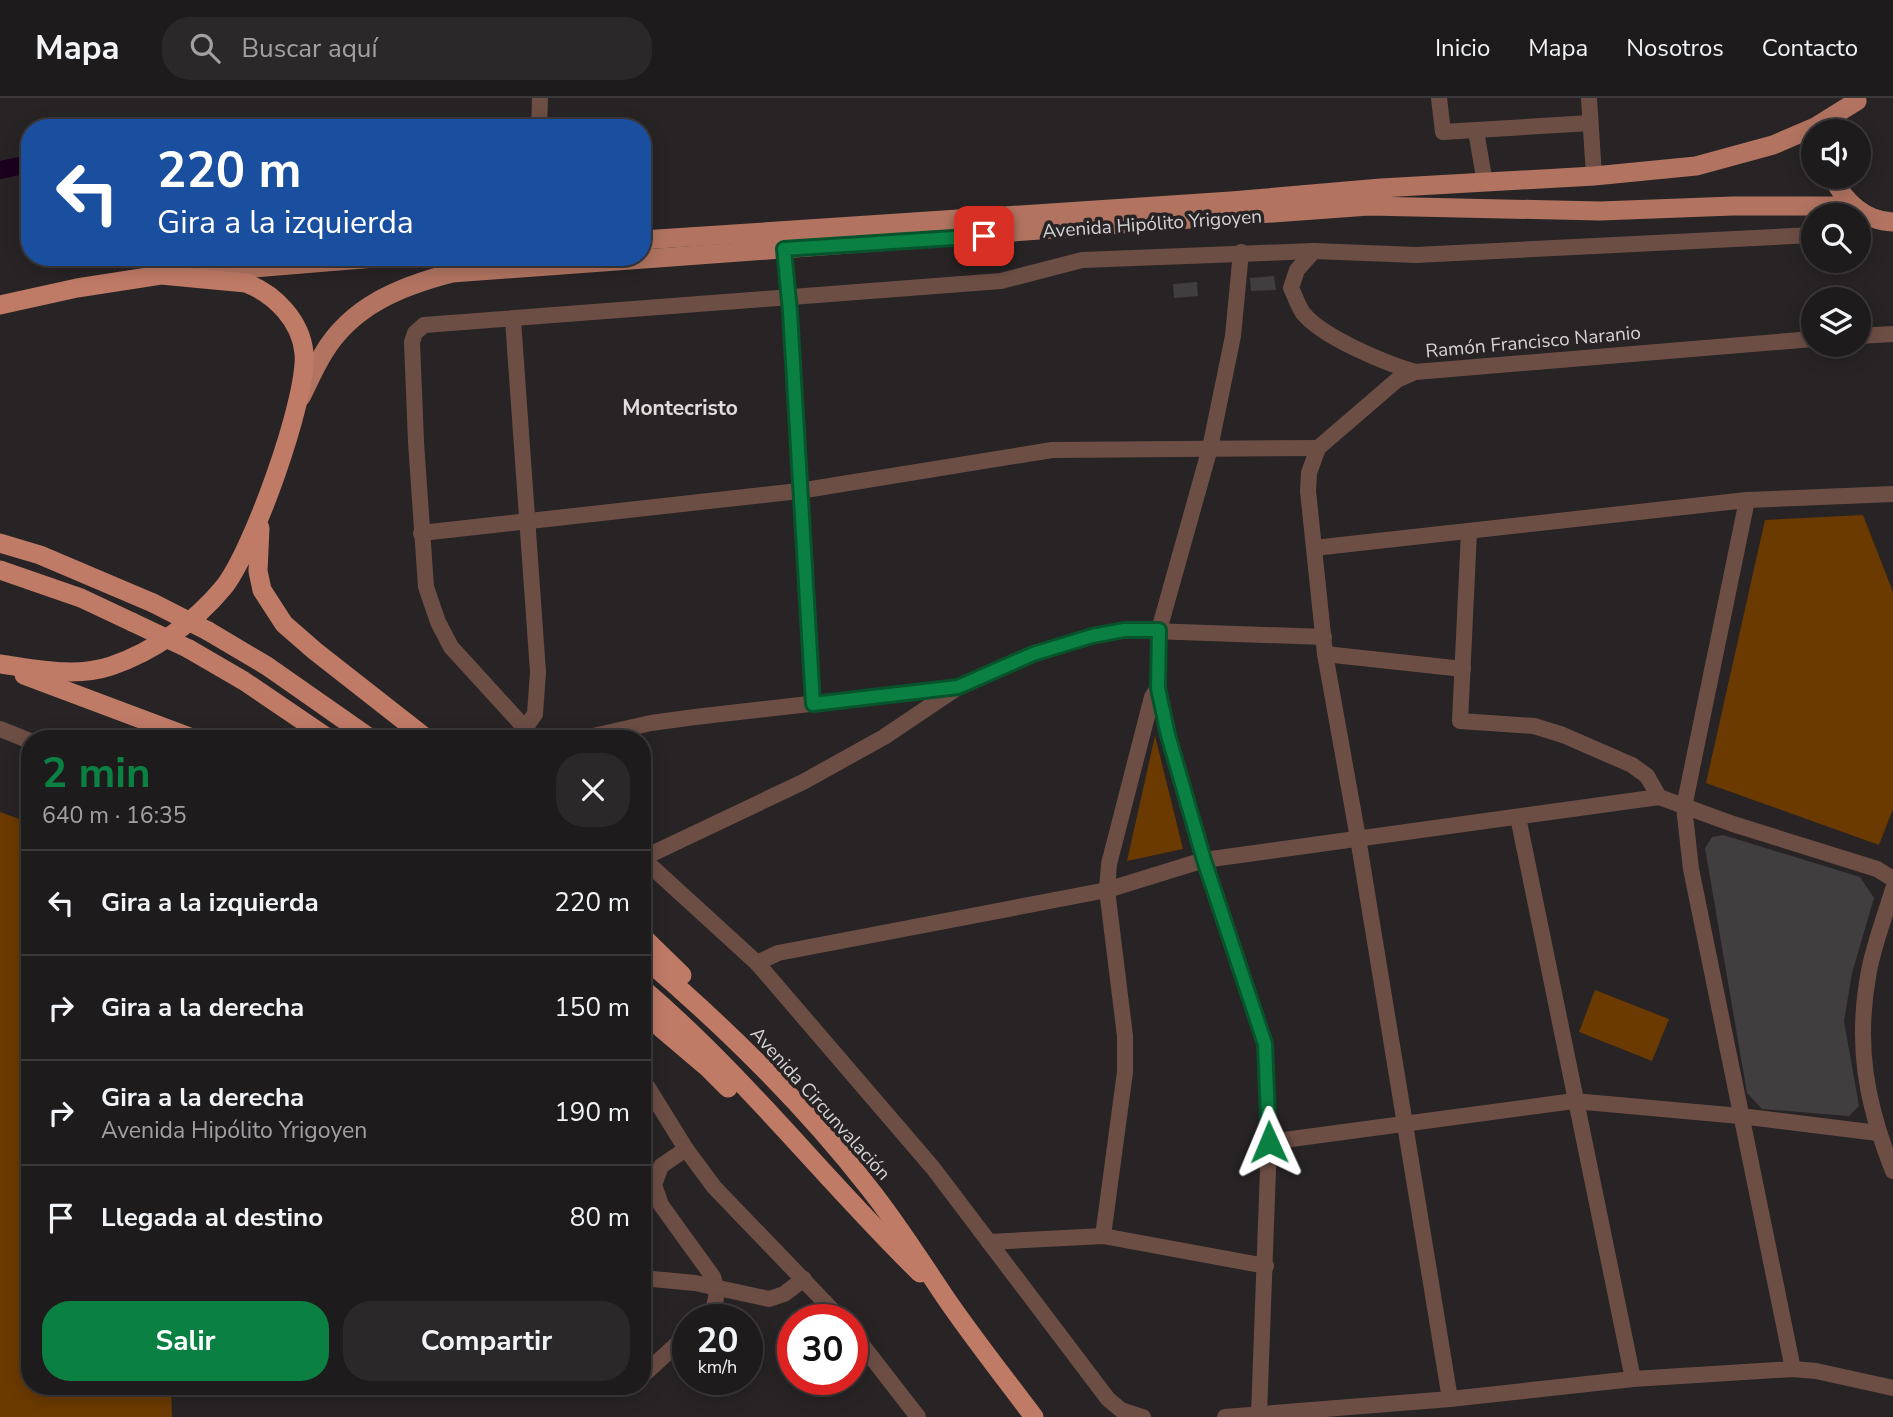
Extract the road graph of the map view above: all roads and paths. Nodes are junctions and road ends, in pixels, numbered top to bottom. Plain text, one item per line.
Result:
1 (540, 98) edge
2 (1439, 98) edge
3 (1589, 98) edge
4 (1860, 100) edge
5 (540, 119) edge
6 (1841, 119) edge
7 (1590, 123) junction
8 (1476, 131) junction
9 (1594, 176) junction
10 (1485, 183) junction
11 (1839, 189) edge
12 (1850, 203) edge
13 (1801, 206) edge
14 (1871, 222) edge
15 (1893, 222) edge
16 (1801, 236) edge
17 (651, 239) edge
18 (784, 249) junction
19 (1314, 251) junction
20 (1241, 252) junction
21 (651, 259) edge
22 (274, 266) edge
23 (549, 266) edge
24 (161, 275) junction
25 (788, 298) junction
26 (0, 305) edge
27 (513, 320) junction
28 (1893, 334) edge
29 (1871, 335) edge
30 (1801, 340) edge
31 (1415, 372) junction
32 (299, 401) junction
33 (1318, 447) junction
34 (1210, 448) junction
35 (799, 491) junction
36 (1893, 494) edge
37 (1747, 500) junction
38 (262, 510) junction
39 (526, 522) junction
40 (1469, 532) junction
41 (421, 533) junction
42 (0, 543) edge
43 (1314, 548) junction
44 (0, 570) edge
45 (1159, 630) junction
46 (1324, 637) junction
47 (1325, 654) junction
48 (0, 665) edge
49 (1463, 669) junction
50 (958, 687) junction
51 (1158, 688) junction
52 (813, 704) junction
53 (0, 729) edge
54 (170, 730) edge
55 (316, 730) edge
56 (359, 730) edge
57 (416, 730) edge
58 (526, 730) edge
59 (530, 730) edge
60 (623, 730) edge
61 (21, 737) edge
62 (1659, 797) junction
63 (1684, 807) junction
64 (1518, 817) junction
65 (1358, 838) junction
66 (651, 854) edge
67 (1204, 860) junction
68 (651, 865) edge
69 (1893, 879) edge
70 (1893, 889) edge
71 (1107, 890) junction
72 (651, 945) edge
73 (757, 963) junction
74 (651, 964) edge
75 (651, 996) edge
76 (651, 1020) edge
77 (651, 1093) edge
78 (1574, 1101) junction
79 (1740, 1116) junction
80 (813, 1122) junction
81 (1406, 1125) junction
82 (1878, 1133) junction
83 (1269, 1142) junction
84 (686, 1149) junction
85 (1893, 1171) edge
86 (862, 1212) junction
87 (1103, 1236) junction
88 (989, 1242) junction
89 (1266, 1266) junction
90 (651, 1279) edge
91 (804, 1279) junction
92 (717, 1289) junction
93 (946, 1299) junction
94 (715, 1304) edge
95 (827, 1304) edge
96 (672, 1349) edge
97 (868, 1352) edge
98 (651, 1368) edge
99 (1793, 1369) junction
100 (1633, 1379) junction
101 (1893, 1388) edge
102 (1450, 1399) junction
103 (1259, 1415) junction
104 (919, 1417) edge
105 (1034, 1417) edge
106 (1143, 1417) edge
107 (1225, 1417) edge

1 - 5 street
2 - 8 street
3 - 7 street
4 - 6 main road
4 - 9 main road, Avenida Hipólito Yrigoyen
7 - 8 street
7 - 9 street
8 - 10 street
9 - 10 main road, Avenida Hipólito Yrigoyen
10 - 17 main road, Avenida Hipólito Yrigoyen
11 - 12 main road
13 - 18 main road, Avenida Hipólito Yrigoyen
14 - 15 main road
16 - 19 street
18 - 21 main road, Avenida Hipólito Yrigoyen
18 - 25 street
19 - 20 street
19 - 31 street, Ramón Francisco Naranio
20 - 25 street
20 - 34 street
22 - 24 main road
23 - 32 main road, Avenida Hipólito Yrigoyen
24 - 26 highway
24 - 32 highway
25 - 27 street
25 - 35 street
27 - 39 street
27 - 41 street
28 - 29 street
30 - 31 street, Ramón Francisco Naranio
31 - 33 street
32 - 38 highway
33 - 34 street
33 - 43 street
34 - 35 street
34 - 45 street
35 - 39 street
35 - 52 street
36 - 37 street
37 - 40 street
37 - 63 street
38 - 48 highway
38 - 57 highway
39 - 41 street
39 - 59 street
40 - 43 street
40 - 49 street
41 - 58 street
42 - 56 highway, bridge
43 - 46 street
44 - 55 highway, bridge
45 - 46 street
45 - 50 street
45 - 51 street
46 - 47 street
47 - 49 street
47 - 65 street
48 - 54 highway
49 - 62 street
50 - 52 street
50 - 66 street
51 - 67 street
51 - 71 street
52 - 60 street
53 - 61 street
62 - 63 street
62 - 64 street
63 - 69 street
63 - 79 street
64 - 65 street
64 - 78 street
65 - 67 street
65 - 81 street
67 - 71 street
67 - 83 street
68 - 73 street
70 - 82 street
71 - 73 street
71 - 87 street
72 - 80 highway
73 - 88 street
74 - 80 highway, Avenida Circunvalación
75 - 86 highway, Avenida Circunvalación
76 - 86 highway
77 - 84 street
78 - 79 street
78 - 81 street
78 - 100 street
79 - 82 street
79 - 99 street
80 - 93 highway, Avenida Circunvalación
81 - 83 street
81 - 102 street
82 - 85 street
83 - 89 street
84 - 91 street
84 - 92 street
86 - 93 highway, Avenida Circunvalación
87 - 88 street
87 - 89 street
88 - 106 street
89 - 103 street
90 - 92 street
91 - 92 street
91 - 95 street
92 - 94 street
93 - 105 highway, Avenida Circunvalación
96 - 98 street
97 - 104 street
99 - 100 street
99 - 101 street
100 - 102 street
102 - 103 street
103 - 107 street

